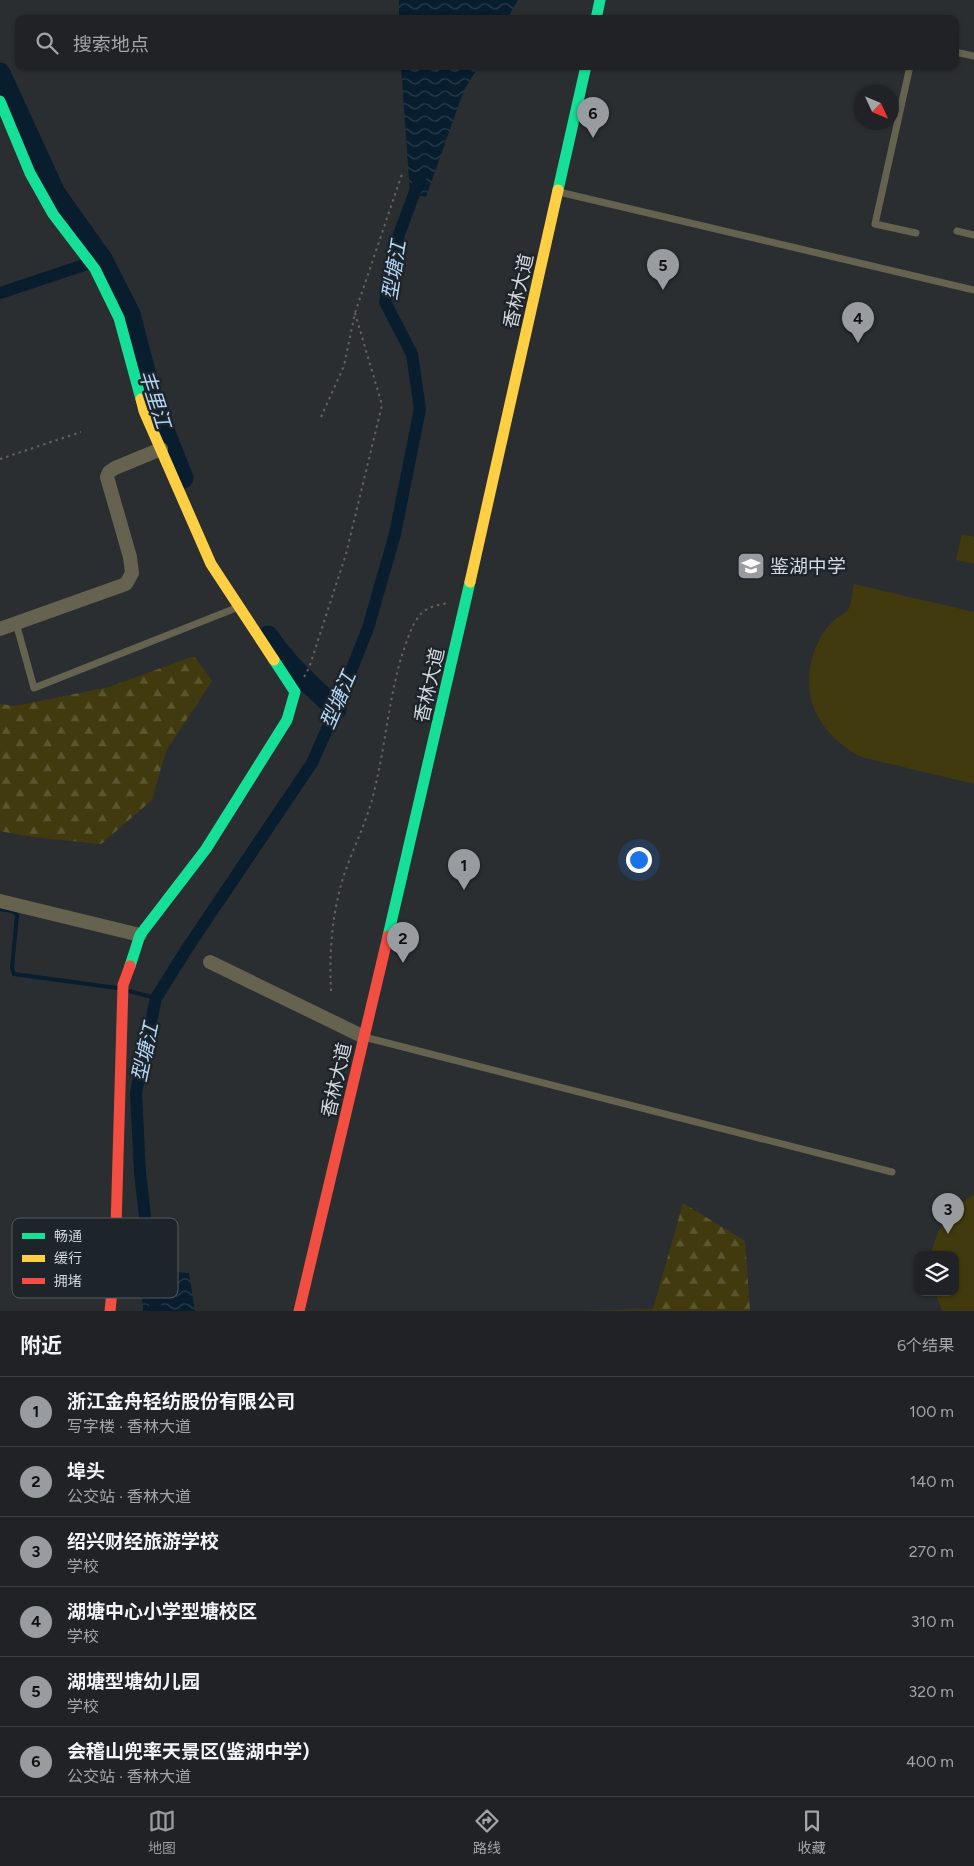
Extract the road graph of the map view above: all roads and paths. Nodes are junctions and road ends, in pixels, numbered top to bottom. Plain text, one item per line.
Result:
1 (600, 0) edge
2 (597, 15) edge
3 (959, 53) edge
4 (974, 56) edge
5 (585, 70) edge
6 (909, 70) edge
7 (0, 101) edge
8 (403, 170) dead end
9 (558, 192) junction
10 (957, 231) dead end
11 (916, 233) dead end
12 (974, 236) edge
13 (974, 290) edge
14 (354, 313) junction
15 (321, 417) dead end
16 (81, 432) dead end
17 (161, 450) junction
18 (0, 459) edge
19 (466, 599) junction
20 (239, 607) junction
21 (16, 623) junction
22 (0, 628) edge
23 (309, 668) dead end
24 (0, 901) edge
25 (140, 935) junction
26 (210, 962) dead end
27 (331, 991) dead end
28 (364, 1036) junction
29 (892, 1172) dead end
30 (117, 1218) edge
31 (112, 1298) edge
32 (110, 1311) edge
33 (299, 1311) edge

1 - 2 street
3 - 4 lane
5 - 9 street, 香林大道
6 - 11 lane
7 - 17 street
8 - 14 path
9 - 13 lane
9 - 19 street, 香林大道
10 - 12 lane
14 - 15 path
14 - 23 path
16 - 18 path
17 - 20 street
17 - 21 street
19 - 27 path
19 - 28 street, 香林大道
20 - 21 lane
20 - 25 street
21 - 22 street
24 - 25 street
25 - 30 street
26 - 28 street
28 - 29 lane
28 - 33 street, 香林大道
31 - 32 street

